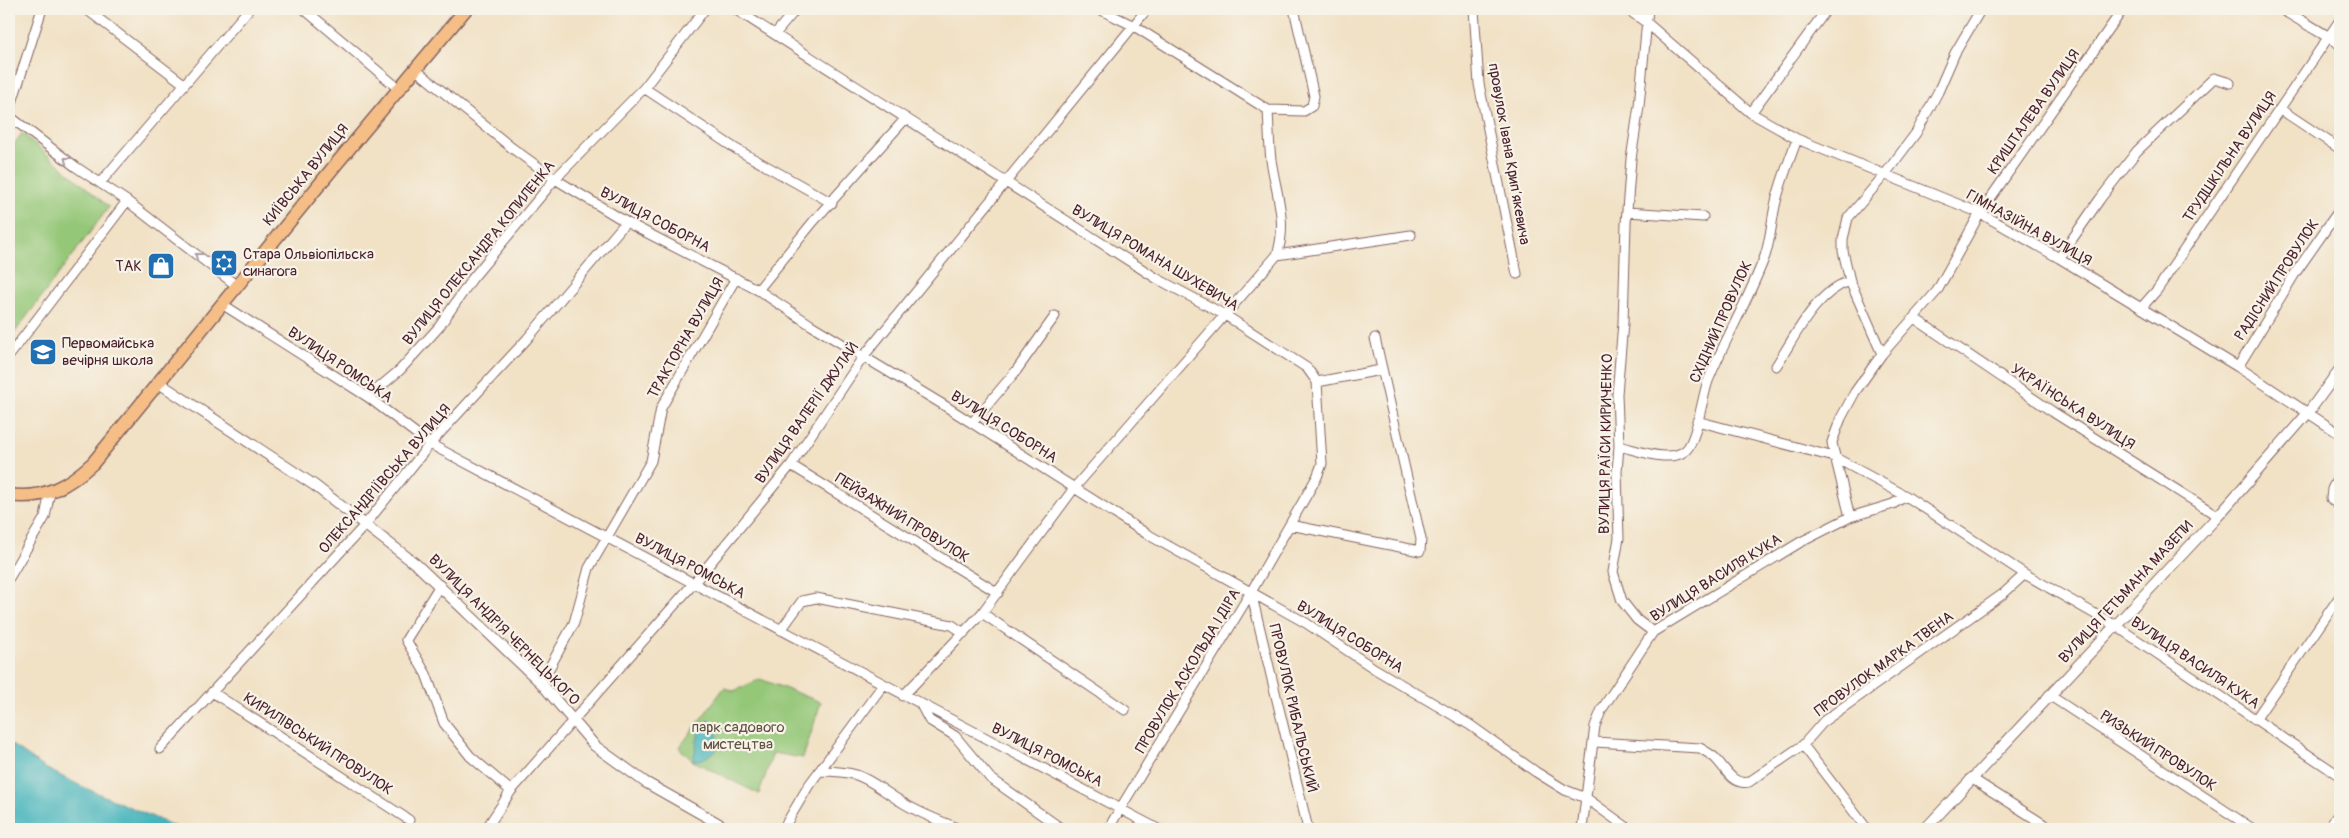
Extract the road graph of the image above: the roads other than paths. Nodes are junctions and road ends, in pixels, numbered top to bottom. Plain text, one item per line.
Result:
1 (42, 9) edge
2 (86, 9) edge
3 (249, 9) edge
4 (304, 9) edge
5 (466, 9) edge
6 (705, 9) edge
7 (735, 9) edge
8 (796, 9) edge
9 (1099, 9) edge
10 (1147, 9) edge
11 (1294, 9) edge
12 (1474, 9) edge
13 (1627, 9) edge
14 (1648, 9) edge
15 (1827, 9) edge
16 (1981, 9) edge
17 (2123, 9) edge
18 (2282, 9) edge
19 (2340, 20) edge
20 (1647, 23) junction
21 (1134, 26) junction
22 (775, 34) junction
23 (2328, 37) junction
24 (2340, 44) edge
25 (415, 69) junction
26 (2230, 83) dead end
27 (184, 84) junction
28 (644, 88) junction
29 (399, 89) junction
30 (2280, 109) junction
31 (1268, 110) junction
32 (1751, 113) junction
33 (9, 114) edge
34 (906, 118) junction
35 (1797, 139) junction
36 (2340, 149) edge
37 (1886, 173) junction
38 (555, 179) junction
39 (1006, 182) junction
40 (100, 183) junction
41 (127, 201) junction
42 (832, 203) junction
43 (2340, 208) edge
44 (1627, 212) junction
45 (1980, 213) junction
46 (1703, 217) dead end
47 (626, 222) junction
48 (1411, 235) dead end
49 (1277, 255) junction
50 (2059, 258) junction
51 (1517, 274) dead end
52 (736, 278) junction
53 (1850, 281) junction
54 (237, 286) junction
55 (758, 290) junction
56 (222, 304) junction
57 (2141, 308) junction
58 (1225, 315) junction
59 (1055, 316) dead end
60 (1914, 318) junction
61 (1375, 338) dead end
62 (1882, 354) junction
63 (9, 356) edge
64 (863, 357) junction
65 (1776, 366) dead end
66 (2238, 367) junction
67 (2340, 369) edge
68 (1381, 370) junction
69 (1317, 382) junction
70 (159, 383) junction
71 (368, 397) junction
72 (2308, 414) junction
73 (1697, 421) junction
74 (972, 423) junction
75 (2340, 434) edge
76 (430, 444) junction
77 (1619, 446) junction
78 (1834, 457) junction
79 (792, 465) junction
80 (2340, 474) edge
81 (1074, 487) junction
82 (50, 492) junction
83 (9, 495) edge
84 (1906, 496) junction
85 (2340, 507) edge
86 (2218, 516) junction
87 (1850, 517) junction
88 (365, 525) junction
89 (1290, 525) junction
90 (605, 537) junction
91 (2026, 574) junction
92 (9, 578) edge
93 (693, 584) junction
94 (440, 585) junction
95 (1251, 592) junction
96 (998, 593) junction
97 (2340, 596) edge
98 (982, 613) junction
99 (2116, 626) junction
100 (781, 630) junction
101 (1654, 632) junction
102 (964, 633) junction
103 (541, 683) junction
104 (883, 685) junction
105 (212, 692) junction
106 (2049, 695) junction
107 (903, 696) junction
108 (919, 702) junction
109 (1124, 710) dead end
110 (573, 719) junction
111 (2256, 720) junction
112 (1594, 742) junction
113 (1802, 745) junction
114 (160, 749) dead end
115 (819, 771) junction
116 (2340, 776) edge
117 (1971, 778) junction
118 (511, 790) junction
119 (1586, 798) junction
120 (1121, 809) junction
121 (2340, 812) edge
122 (409, 820) dead end
123 (486, 829) edge
124 (728, 829) edge
125 (783, 829) edge
126 (960, 829) edge
127 (1062, 829) edge
128 (1108, 829) edge
129 (1158, 829) edge
130 (1308, 829) edge
131 (1582, 829) edge
132 (1629, 829) edge
133 (1867, 829) edge
134 (1925, 829) edge
135 (2051, 829) edge
136 (2253, 829) edge
137 (2327, 829) edge

1 - 33 street
2 - 27 street
3 - 27 street
4 - 29 street
5 - 25 main road, КИЇВСЬКА ВУЛИЦЯ
6 - 28 street, ВУЛИЦЯ ОЛЕКСАНДРА КОПИЛЕНКА
7 - 22 street, ВУЛИЦЯ РОМАНА ШУХЕВИЧА
8 - 22 street
9 - 21 street
10 - 21 street, ВУЛИЦЯ ВАЛЕРІЇ ДЖУЛАЙ
11 - 31 street
12 - 51 street, провулок Івана Крипʼякевича
13 - 20 street, ГІМНАЗІЙНА ВУЛИЦЯ
14 - 20 street, ВУЛИЦЯ РАЇСИ КИРИЧЕНКО
15 - 32 street
16 - 37 street
17 - 45 street, КРИШТАЛЕВА ВУЛИЦЯ
18 - 23 street
19 - 23 street, ТРУДШКІЛЬНА ВУЛИЦЯ
20 - 32 street, ГІМНАЗІЙНА ВУЛИЦЯ
20 - 44 street, ВУЛИЦЯ РАЇСИ КИРИЧЕНКО
21 - 31 street
21 - 39 street, ВУЛИЦЯ ВАЛЕРІЇ ДЖУЛАЙ
22 - 34 street, ВУЛИЦЯ РОМАНА ШУХЕВИЧА
23 - 24 street
23 - 30 street, ТРУДШКІЛЬНА ВУЛИЦЯ
25 - 29 main road, КИЇВСЬКА ВУЛИЦЯ
25 - 38 street, ВУЛИЦЯ СОБОРНА
26 - 50 street
27 - 40 street
28 - 38 street, ВУЛИЦЯ ОЛЕКСАНДРА КОПИЛЕНКА
28 - 42 street
29 - 54 main road, КИЇВСЬКА ВУЛИЦЯ
30 - 36 street
30 - 57 street, ТРУДШКІЛЬНА ВУЛИЦЯ
31 - 49 street
32 - 35 street, ГІМНАЗІЙНА ВУЛИЦЯ
40 -> 33 street
34 - 39 street, ВУЛИЦЯ РОМАНА ШУХЕВИЧА
34 - 42 street
35 - 37 street, ГІМНАЗІЙНА ВУЛИЦЯ
35 - 73 street, СХІДНИЙ ПРОВУЛОК
37 - 45 street, ГІМНАЗІЙНА ВУЛИЦЯ
37 - 53 street
38 - 47 street, ВУЛИЦЯ СОБОРНА
38 - 71 street, ВУЛИЦЯ ОЛЕКСАНДРА КОПИЛЕНКА
39 - 58 street, ВУЛИЦЯ РОМАНА ШУХЕВИЧА
39 - 64 street, ВУЛИЦЯ ВАЛЕРІЇ ДЖУЛАЙ
40 - 41 street
54 -> 41 street
41 - 63 street
42 - 55 street
43 - 66 street, РАДІСНИЙ ПРОВУЛОК
44 - 46 street
44 - 77 street, ВУЛИЦЯ РАЇСИ КИРИЧЕНКО
45 - 50 street, ГІМНАЗІЙНА ВУЛИЦЯ
45 - 60 street, КРИШТАЛЕВА ВУЛИЦЯ
47 - 52 street, ВУЛИЦЯ СОБОРНА
47 - 76 street, ОЛЕКСАНДРІЇВСЬКА ВУЛИЦЯ
48 - 49 street
49 - 58 street
50 - 57 street, ГІМНАЗІЙНА ВУЛИЦЯ
52 - 55 street, ВУЛИЦЯ СОБОРНА
52 - 90 street, ТРАКТОРНА ВУЛИЦЯ
53 - 62 street
53 - 65 street
54 - 56 main road, КИЇВСЬКА ВУЛИЦЯ
55 - 64 street, ВУЛИЦЯ СОБОРНА
56 - 70 main road, КИЇВСЬКА ВУЛИЦЯ
56 - 71 street, ВУЛИЦЯ РОМСЬКА
57 - 66 street, ГІМНАЗІЙНА ВУЛИЦЯ
58 - 69 street, ВУЛИЦЯ РОМАНА ШУХЕВИЧА
58 - 81 street
59 - 74 street
60 - 62 street, КРИШТАЛЕВА ВУЛИЦЯ
60 - 86 street, УКРАЇНСЬКА ВУЛИЦЯ
61 - 68 street
62 - 78 street, КРИШТАЛЕВА ВУЛИЦЯ
64 - 74 street, ВУЛИЦЯ СОБОРНА
64 - 79 street, ВУЛИЦЯ ВАЛЕРІЇ ДЖУЛАЙ
66 - 72 street, ГІМНАЗІЙНА ВУЛИЦЯ
67 - 72 street, ВУЛИЦЯ ГЕТЬМАНА МАЗЕПИ
68 - 69 street
68 - 89 street
69 - 89 street
70 - 82 main road, КИЇВСЬКА ВУЛИЦЯ
70 - 88 street, ВУЛИЦЯ АНДРІЯ ЧЕРНЕЦЬКОГО
71 - 76 street, ВУЛИЦЯ РОМСЬКА
72 - 75 street, ГІМНАЗІЙНА ВУЛИЦЯ
72 - 86 street, ВУЛИЦЯ ГЕТЬМАНА МАЗЕПИ
73 - 77 street, СХІДНИЙ ПРОВУЛОК
73 - 78 street, ВУЛИЦЯ ВАСИЛЯ КУКА
74 - 81 street, ВУЛИЦЯ СОБОРНА
76 - 88 street, ОЛЕКСАНДРІЇВСЬКА ВУЛИЦЯ
76 - 90 street, ВУЛИЦЯ РОМСЬКА
77 - 101 street, ВУЛИЦЯ РАЇСИ КИРИЧЕНКО
78 - 84 street, ВУЛИЦЯ ВАСИЛЯ КУКА
78 - 87 street, КРИШТАЛЕВА ВУЛИЦЯ
79 - 93 street, ВУЛИЦЯ ВАЛЕРІЇ ДЖУЛАЙ
79 - 96 street, ПЕЙЗАЖНИЙ ПРОВУЛОК
80 - 85 street
81 - 95 street, ВУЛИЦЯ СОБОРНА
81 - 96 street
82 - 83 main road, КИЇВСЬКА ВУЛИЦЯ
82 - 92 street
84 - 87 street, ВУЛИЦЯ ВАСИЛЯ КУКА
84 - 91 street, ВУЛИЦЯ ВАСИЛЯ КУКА
86 - 99 street, ВУЛИЦЯ ГЕТЬМАНА МАЗЕПИ
87 - 101 street, ВУЛИЦЯ ВАСИЛЯ КУКА
88 - 94 street, ВУЛИЦЯ АНДРІЯ ЧЕРНЕЦЬКОГО
88 - 105 street, ОЛЕКСАНДРІЇВСЬКА ВУЛИЦЯ
89 - 95 street, ПРОВУЛОК АСКОЛЬДА І ДІРА
90 - 93 street, ВУЛИЦЯ РОМСЬКА
90 - 103 street, ТРАКТОРНА ВУЛИЦЯ
91 - 99 street, ВУЛИЦЯ ВАСИЛЯ КУКА
91 - 113 street, ПРОВУЛОК МАРКА ТВЕНА
93 - 100 street, ВУЛИЦЯ РОМСЬКА
93 - 110 street, ВУЛИЦЯ ВАЛЕРІЇ ДЖУЛАЙ
94 - 103 street, ВУЛИЦЯ АНДРІЯ ЧЕРНЕЦЬКОГО
94 - 118 street
95 - 119 street, ВУЛИЦЯ СОБОРНА
95 - 120 street, ПРОВУЛОК АСКОЛЬДА І ДІРА
95 - 130 street, ПРОВУЛОК РИБАЛЬСЬКИЙ
96 - 98 street
97 - 111 street
98 - 102 street
98 - 109 street
99 - 106 street, ВУЛИЦЯ ГЕТЬМАНА МАЗЕПИ
99 - 111 street, ВУЛИЦЯ ВАСИЛЯ КУКА
100 - 102 street
100 - 104 street, ВУЛИЦЯ РОМСЬКА
101 - 112 street, ВУЛИЦЯ ВАСИЛЯ КУКА
102 - 107 street
103 - 110 street, ВУЛИЦЯ АНДРІЯ ЧЕРНЕЦЬКОГО
104 - 107 street, ВУЛИЦЯ РОМСЬКА
104 - 115 street
105 - 114 street, ОЛЕКСАНДРІЇВСЬКА ВУЛИЦЯ
105 - 122 street, КИРИЛІВСЬКИЙ ПРОВУЛОК
106 - 117 street, ВУЛИЦЯ ГЕТЬМАНА МАЗЕПИ
106 - 136 street, РИЗЬКИЙ ПРОВУЛОК
107 - 108 street, ВУЛИЦЯ РОМСЬКА
108 - 120 street, ВУЛИЦЯ РОМСЬКА
108 - 127 street
110 - 118 street, ВУЛИЦЯ ВАЛЕРІЇ ДЖУЛАЙ
110 - 124 street, ВУЛИЦЯ АНДРІЯ ЧЕРНЕЦЬКОГО
111 - 116 street, ВУЛИЦЯ ВАСИЛЯ КУКА
112 - 113 street, ПРОВУЛОК МАРКА ТВЕНА
112 - 119 street, ВУЛИЦЯ ВАСИЛЯ КУКА
113 - 133 street
115 - 125 street
115 - 126 street
117 - 134 street, ВУЛИЦЯ ГЕТЬМАНА МАЗЕПИ
117 - 135 street
118 - 123 street, ВУЛИЦЯ ВАЛЕРІЇ ДЖУЛАЙ
119 - 131 street, ВУЛИЦЯ ВАСИЛЯ КУКА
119 - 132 street, ВУЛИЦЯ СОБОРНА
120 - 128 street, ПРОВУЛОК АСКОЛЬДА І ДІРА
120 - 129 street, ВУЛИЦЯ РОМСЬКА
121 - 137 street

